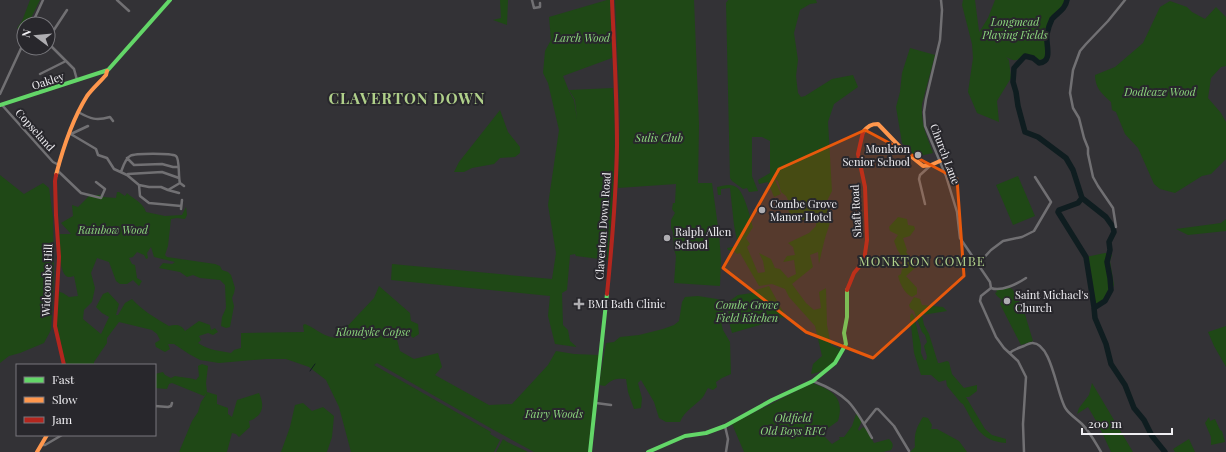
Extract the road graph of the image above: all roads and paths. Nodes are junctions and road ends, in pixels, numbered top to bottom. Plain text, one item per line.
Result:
1 (43, 0) edge
2 (116, 0) edge
3 (170, 0) edge
4 (532, 0) edge
5 (612, 0) edge
6 (941, 0) edge
7 (1125, 0) edge
8 (540, 4) dead end
9 (67, 10) dead end
10 (129, 11) dead end
11 (36, 16) edge
12 (56, 27) edge
13 (56, 51) edge
14 (18, 56) edge
15 (66, 62) junction
16 (107, 71) junction
17 (101, 73) junction
18 (40, 74) dead end
19 (77, 81) junction
20 (99, 83) junction
21 (0, 94) edge
22 (1, 105) edge
23 (78, 112) junction
24 (113, 121) dead end
25 (88, 126) dead end
26 (69, 133) junction
27 (127, 158) junction
28 (940, 161) junction
29 (59, 165) junction
30 (930, 165) junction
31 (178, 167) junction
32 (57, 170) junction
33 (121, 172) junction
34 (127, 174) junction
35 (1035, 177) dead end
36 (179, 178) junction
37 (96, 182) dead end
38 (180, 183) junction
39 (139, 185) junction
40 (184, 186) dead end
41 (168, 190) junction
42 (179, 193) dead end
43 (182, 200) dead end
44 (925, 204) dead end
45 (1116, 227) dead end
46 (978, 264) junction
47 (1026, 278) dead end
48 (991, 288) junction
49 (1010, 353) junction
50 (64, 364) edge
51 (813, 381) junction
52 (172, 403) dead end
53 (595, 403) junction
54 (611, 405) dead end
55 (156, 406) edge
56 (864, 424) junction
57 (725, 426) junction
58 (46, 436) edge
59 (60, 436) edge
60 (872, 438) dead end
61 (41, 445) junction
62 (909, 451) dead end
63 (37, 452) edge
64 (590, 452) edge
65 (648, 452) edge
66 (726, 452) edge
67 (1024, 452) edge
68 (1101, 452) edge

1 - 11 street
2 - 10 street
3 - 16 street
4 - 8 street
5 - 53 street, Claverton Down Road
6 - 28 street, Church Lane
7 - 45 street
9 - 12 street
13 - 15 street
14 - 21 street
15 - 18 street
15 - 19 street
16 - 17 street
16 - 20 street
17 - 19 street, Oakley
17 - 20 street
19 - 22 street, Oakley
20 - 23 street
22 - 29 street, Copseland
23 - 24 street
23 - 26 street
25 - 26 street
26 - 29 street
26 - 33 street
27 - 31 street
27 - 31 street
27 - 33 street
28 - 30 street
28 - 46 street, Church Lane
29 - 32 street
30 - 44 street
30 - 51 street, Shaft Road
31 - 36 street
32 - 37 street
32 - 50 street, Widcombe Hill
33 - 34 street
34 - 36 street
34 - 39 street
35 - 46 street
36 - 38 street
38 - 40 street
38 - 41 street
39 - 41 street
39 - 43 street
41 - 42 street
46 - 48 street, Church Lane
47 - 48 street
48 - 49 street
49 - 67 street
49 - 68 street
51 - 56 street
51 - 57 street, Shaft Road
52 - 55 street
53 - 54 street
53 - 64 street, Claverton Down Road
56 - 60 street
56 - 62 street
57 - 65 street, Shaft Road
57 - 66 street
58 - 61 street
59 - 61 street
61 - 63 street

